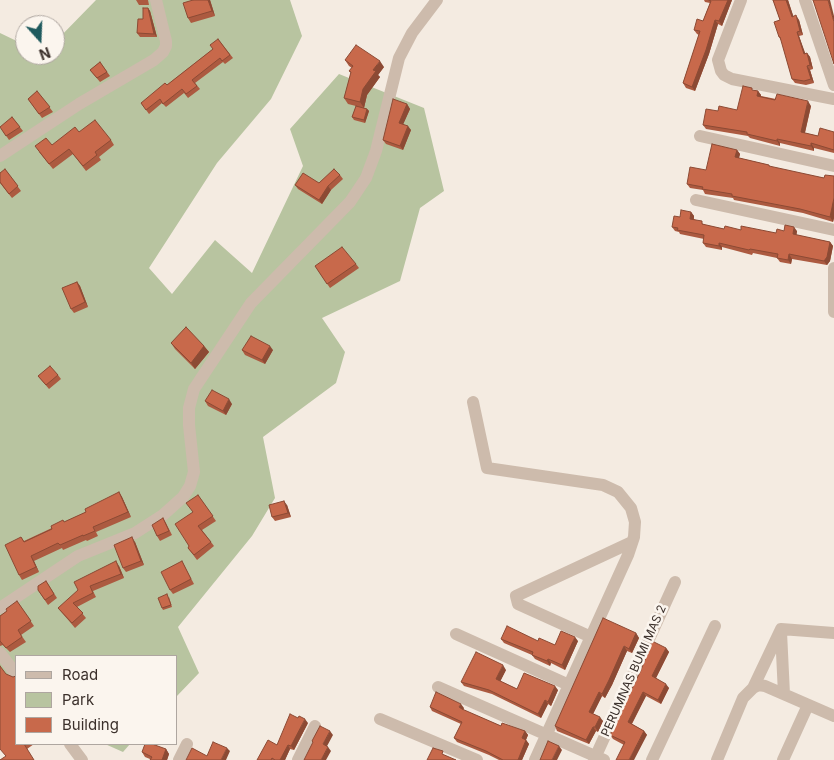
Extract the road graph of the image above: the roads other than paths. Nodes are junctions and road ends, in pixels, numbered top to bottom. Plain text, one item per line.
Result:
1 (156, 0) edge
2 (437, 0) edge
3 (741, 0) edge
4 (805, 0) edge
5 (834, 85) edge
6 (834, 99) edge
7 (700, 136) dead end
8 (0, 156) edge
9 (834, 166) edge
10 (696, 200) dead end
11 (834, 230) edge
12 (834, 268) edge
13 (834, 312) edge
14 (473, 402) dead end
15 (632, 542) junction
16 (674, 582) dead end
17 (0, 608) edge
18 (715, 626) dead end
19 (781, 630) junction
20 (834, 633) edge
21 (456, 634) dead end
22 (591, 637) junction
23 (0, 653) edge
24 (15, 673) edge
25 (569, 685) junction
26 (438, 687) dead end
27 (753, 688) junction
28 (784, 694) junction
29 (808, 705) junction
30 (834, 716) edge
31 (380, 719) dead end
32 (315, 726) dead end
33 (546, 734) junction
34 (187, 744) dead end
35 (71, 745) edge
36 (598, 759) edge
37 (82, 760) edge
38 (179, 760) edge
39 (298, 760) edge
40 (476, 760) edge
41 (535, 760) edge
42 (652, 760) edge
43 (717, 760) edge
44 (783, 760) edge

1 - 8 street
2 - 17 street
3 - 6 street
4 - 5 street
7 - 9 street
10 - 11 street
12 - 13 street
14 - 15 street
15 - 22 street
15 - 22 street
16 - 36 street, PERUMNAS BUMI MAS 2
18 - 42 street
19 - 20 street
19 - 27 street
19 - 28 street
21 - 25 street
22 - 25 street
23 - 24 street
25 - 33 street
26 - 33 street
27 - 28 street
27 - 43 street
28 - 29 street
29 - 30 street
29 - 44 street
31 - 40 street
32 - 39 street
33 - 36 street
33 - 41 street
34 - 38 street
35 - 37 street

